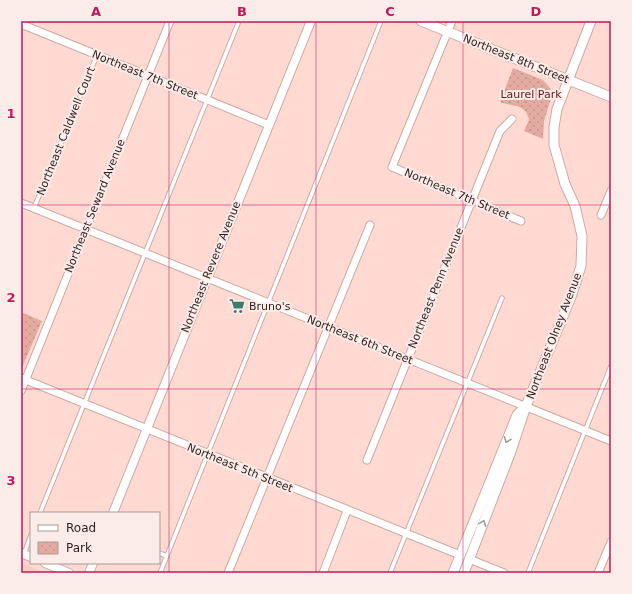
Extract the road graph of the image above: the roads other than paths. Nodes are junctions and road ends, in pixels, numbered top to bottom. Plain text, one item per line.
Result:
1 (170, 21) edge
2 (239, 21) edge
3 (311, 21) edge
4 (381, 21) edge
5 (421, 21) edge
6 (452, 21) edge
7 (590, 21) edge
8 (21, 24) edge
9 (448, 32) junction
10 (98, 55) junction
11 (148, 76) junction
12 (568, 80) junction
13 (611, 97) edge
14 (207, 100) junction
15 (512, 119) dead end
16 (269, 125) junction
17 (611, 191) edge
18 (471, 200) junction
19 (21, 203) edge
20 (34, 208) junction
21 (601, 215) dead end
22 (521, 222) dead end
23 (370, 225) dead end
24 (86, 229) junction
25 (145, 252) junction
26 (207, 277) junction
27 (502, 298) dead end
28 (268, 303) junction
29 (329, 328) junction
30 (408, 359) junction
31 (611, 366) edge
32 (23, 379) edge
33 (468, 382) junction
34 (21, 391) edge
35 (84, 403) junction
36 (526, 406) junction
37 (146, 429) junction
38 (585, 430) junction
39 (611, 441) edge
40 (209, 454) junction
41 (367, 460) dead end
42 (267, 479) junction
43 (347, 511) junction
44 (40, 512) edge
45 (113, 512) edge
46 (406, 533) junction
47 (30, 538) edge
48 (611, 542) edge
49 (160, 553) edge
50 (25, 555) edge
51 (460, 555) junction
52 (167, 556) junction
53 (469, 559) junction
54 (47, 564) edge
55 (69, 573) edge
56 (160, 573) edge
57 (228, 573) edge
58 (323, 573) edge
59 (390, 573) edge
60 (453, 573) edge
61 (464, 573) edge
62 (504, 573) edge
63 (528, 573) edge
64 (598, 573) edge

1 - 11 street, Northeast Seward Avenue
2 - 14 lane
3 - 16 street, Northeast Revere Avenue
4 - 28 lane
5 - 9 main road, Northeast 8th Street
6 - 9 street
7 - 12 main road
8 - 10 street, Northeast 7th Street
9 - 12 main road, Northeast 8th Street
9 - 18 street, Northeast 7th Street
10 - 11 street, Northeast 7th Street
10 - 20 lane, Northeast Caldwell Court
11 - 14 street, Northeast 7th Street
11 - 24 street, Northeast Seward Avenue
12 - 13 main road, Northeast 8th Street
12 - 36 main road, Northeast Olney Avenue
14 - 16 street, Northeast 7th Street
14 - 25 lane
15 - 18 street, Northeast Penn Avenue
16 - 26 street, Northeast Revere Avenue
17 - 21 street
18 - 22 street, Northeast 7th Street
18 - 30 street, Northeast Penn Avenue
19 - 20 street, Northeast 6th Street
20 - 24 street, Northeast 6th Street
23 - 29 street
24 - 25 street, Northeast 6th Street
24 - 32 street, Northeast Seward Avenue
25 - 26 street, Northeast 6th Street
25 - 35 lane
26 - 28 street, Northeast 6th Street
26 - 37 street, Northeast Revere Avenue
27 - 33 lane
28 - 29 street, Northeast 6th Street
28 - 40 lane
29 - 30 street, Northeast 6th Street
29 - 42 street
30 - 33 street, Northeast 6th Street
30 - 41 street, Northeast Penn Avenue
31 - 38 lane
32 - 34 street, Northeast Seward Avenue
32 - 35 street, Northeast 5th Street
33 - 36 street, Northeast 6th Street
33 - 46 lane
35 - 37 street, Northeast 5th Street
35 - 44 lane
36 - 38 street, Northeast 6th Street
36 -> 51 main road, Northeast Olney Avenue
53 -> 36 main road, Northeast Olney Avenue
37 - 40 street, Northeast 5th Street
37 - 45 street, Northeast Revere Avenue
38 - 39 street, Northeast 6th Street
38 - 63 lane
40 - 42 street, Northeast 5th Street
40 - 52 lane
42 - 43 street, Northeast 5th Street
42 - 57 street
43 - 46 street, Northeast 5th Street
43 - 58 street
46 - 51 street, Northeast 5th Street
46 - 59 lane
47 - 50 lane
48 - 64 street
49 - 52 lane
51 - 60 main road, Northeast Olney Avenue
52 - 56 lane
53 - 61 main road, Northeast Olney Avenue
53 - 62 street
54 - 55 street

